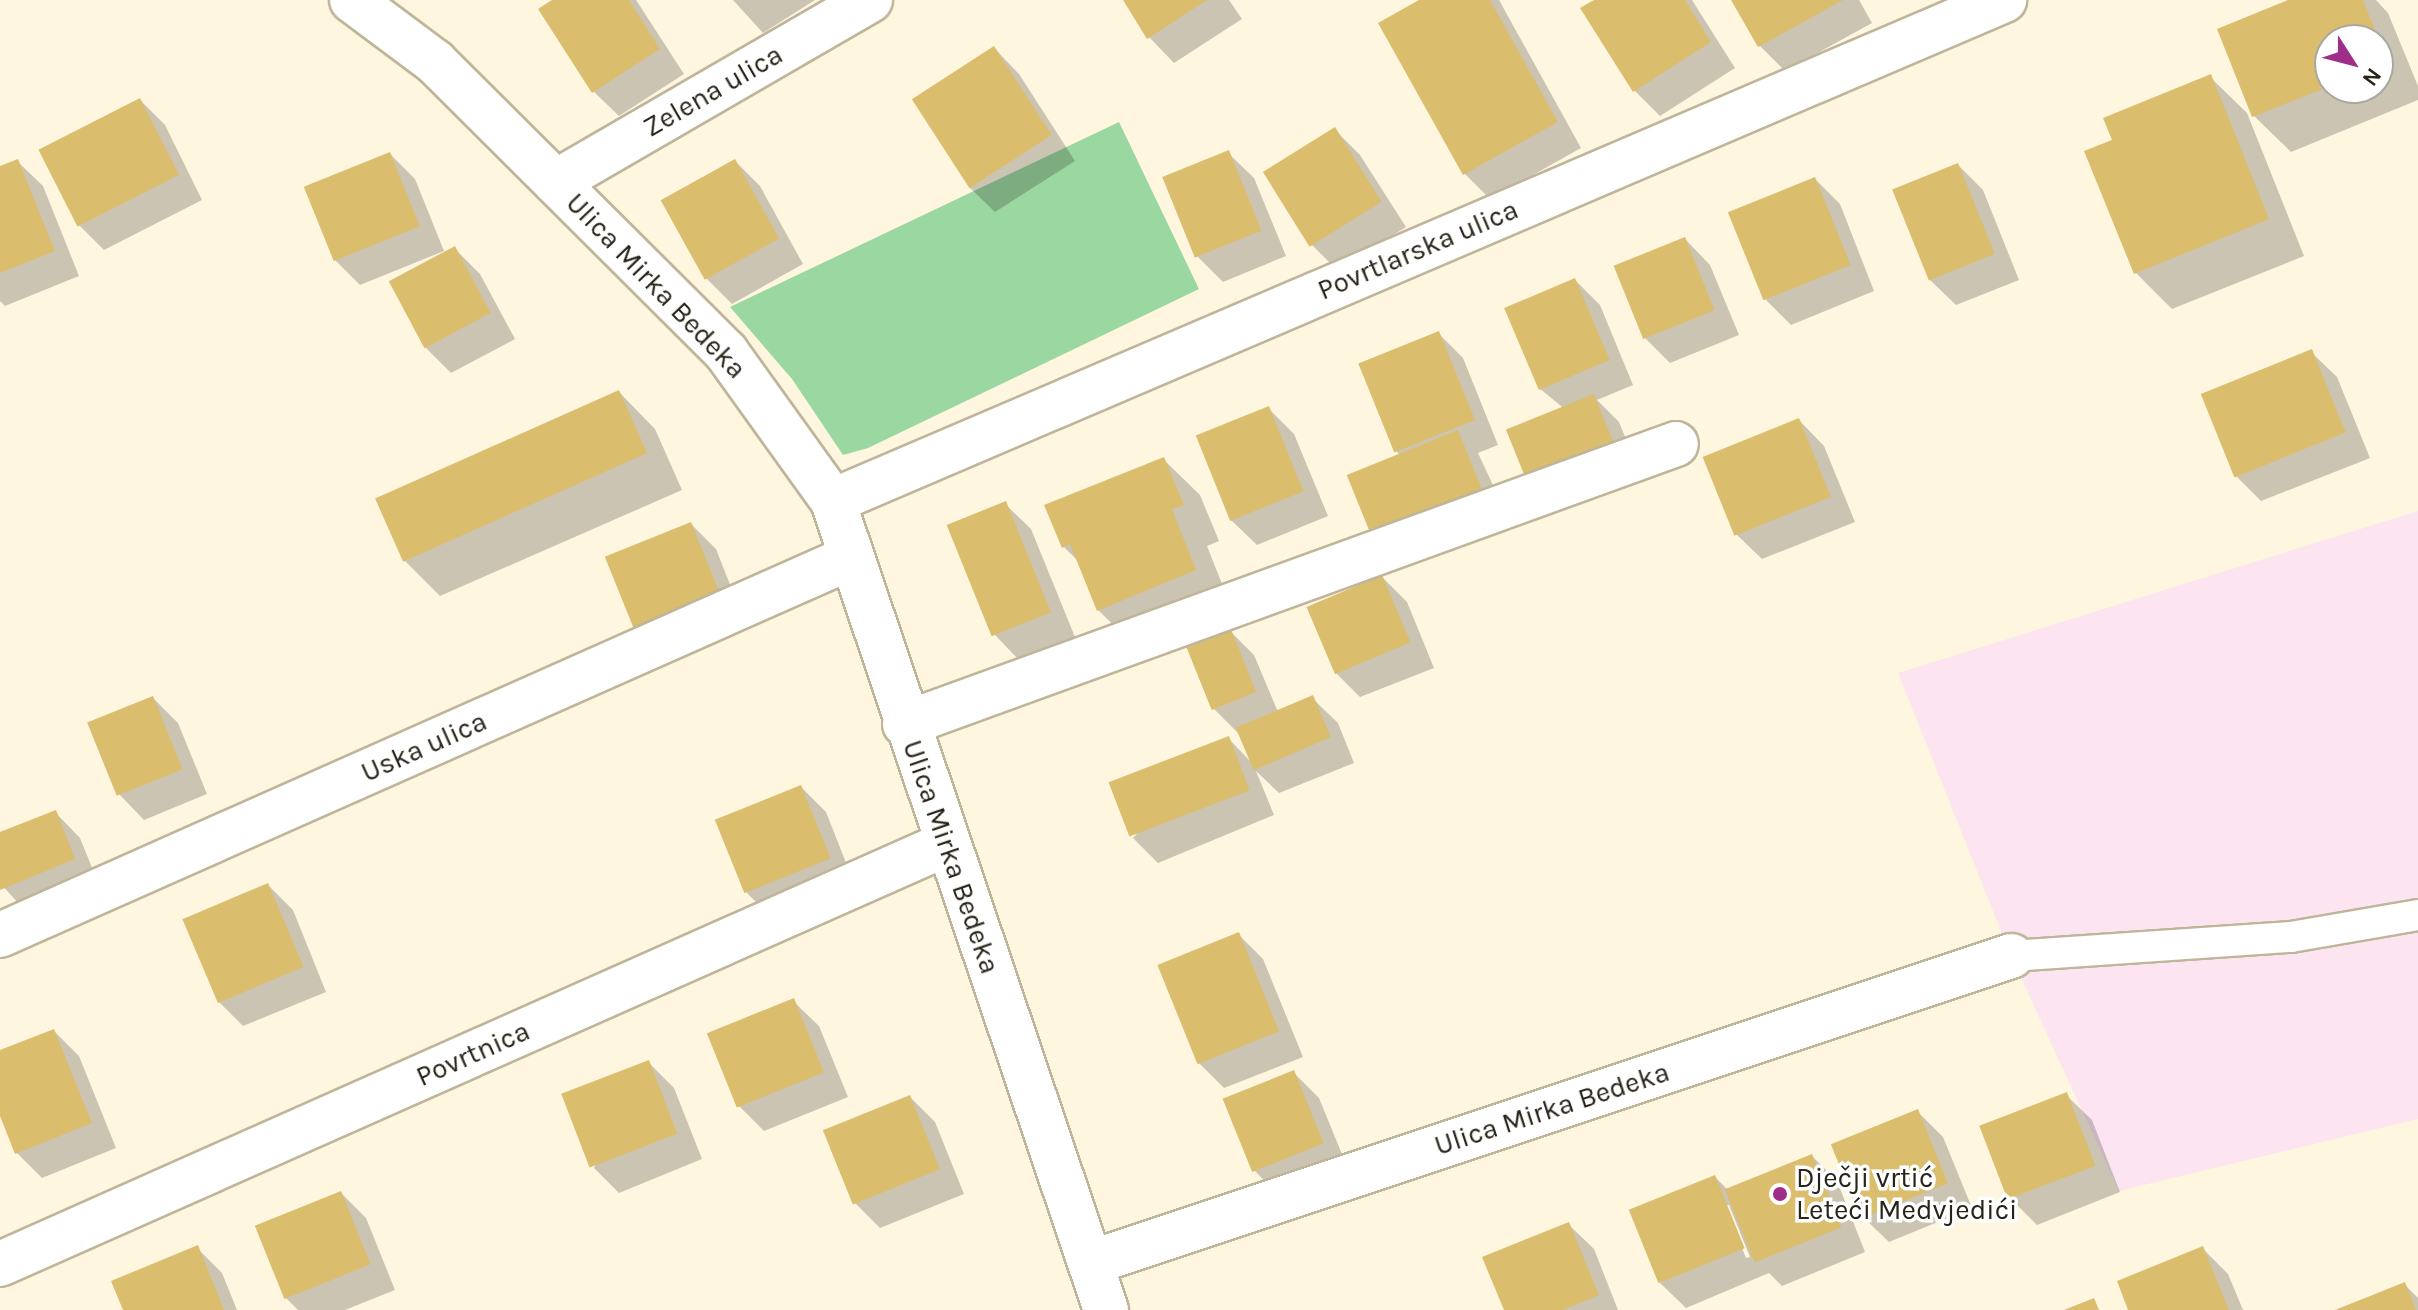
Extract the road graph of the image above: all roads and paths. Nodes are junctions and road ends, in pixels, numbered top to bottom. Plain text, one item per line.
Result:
1 (352, 0) edge
2 (870, 0) edge
3 (2004, 0) edge
4 (556, 182) junction
5 (1676, 444) dead end
6 (833, 501) junction
7 (849, 558) junction
8 (905, 724) junction
9 (946, 844) junction
10 (2418, 915) edge
11 (0, 935) edge
12 (2011, 956) joint
13 (1093, 1262) junction
14 (0, 1264) edge
15 (1106, 1310) edge

1 - 4 street, Ulica Mirka Bedeka
2 - 4 street, Zelena ulica
3 - 6 street, Povrtlarska ulica
4 - 6 street, Ulica Mirka Bedeka
5 - 8 street, Ulica Mirka Bedeka
6 - 7 street, Ulica Mirka Bedeka
7 - 8 street, Ulica Mirka Bedeka
7 - 11 street, Uska ulica
8 - 9 street, Ulica Mirka Bedeka
9 - 13 street, Ulica Mirka Bedeka
9 - 14 street, Povrtnica
10 - 12 lane
12 - 13 street, Ulica Mirka Bedeka
13 - 15 street, Ulica Mirka Bedeka

